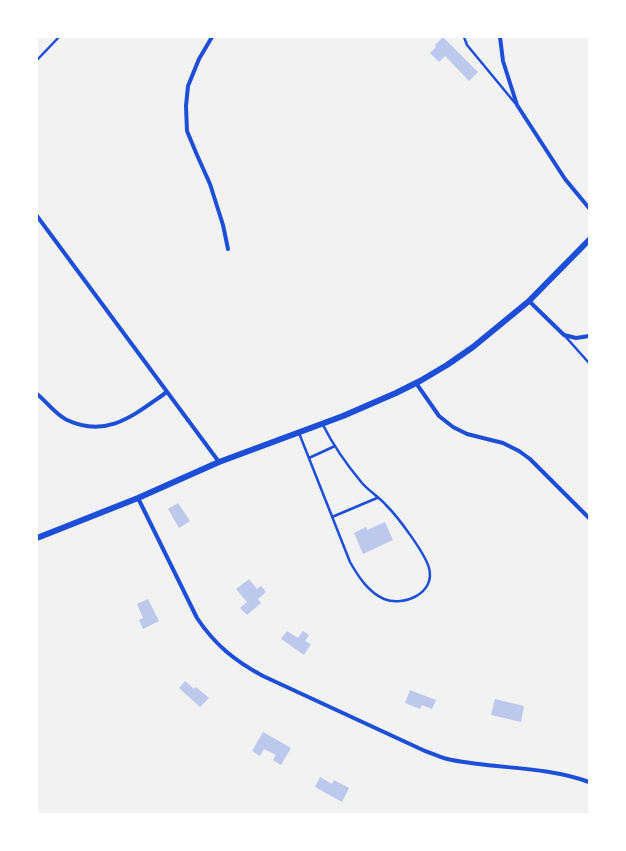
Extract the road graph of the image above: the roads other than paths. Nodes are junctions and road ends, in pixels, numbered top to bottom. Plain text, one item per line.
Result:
1 (59, 37) edge
2 (212, 37) edge
3 (464, 37) edge
4 (500, 37) edge
5 (37, 60) edge
6 (517, 105) junction
7 (589, 208) edge
8 (37, 216) edge
9 (589, 240) edge
10 (228, 249) dead end
11 (529, 301) junction
12 (564, 335) junction
13 (589, 336) edge
14 (589, 362) edge
15 (416, 383) junction
16 (167, 392) junction
17 (37, 394) edge
18 (322, 424) junction
19 (298, 433) junction
20 (335, 446) junction
21 (309, 458) junction
22 (218, 462) junction
23 (138, 498) junction
24 (377, 498) junction
25 (332, 517) junction
26 (589, 518) edge
27 (37, 538) edge
28 (589, 782) edge

1 - 5 lane
2 - 10 street
3 - 6 lane
4 - 6 street
6 - 7 street
8 - 16 street
9 - 11 street
11 - 12 street
11 - 15 street
12 - 13 street
12 - 14 lane
15 - 18 street
15 - 26 street
16 - 17 street
16 - 22 street
18 - 19 street
18 - 20 lane
19 - 21 lane
19 - 22 street
20 - 21 lane
20 - 24 lane
21 - 25 lane
22 - 23 street
23 - 27 street
23 - 28 street
24 - 25 lane
24 - 25 lane

